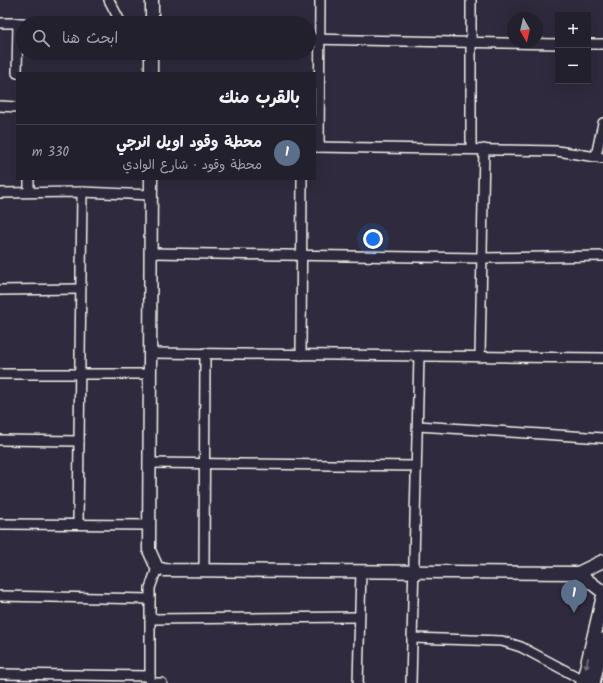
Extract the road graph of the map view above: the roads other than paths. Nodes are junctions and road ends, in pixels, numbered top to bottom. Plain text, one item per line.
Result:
1 (109, 0) edge
2 (152, 0) edge
3 (320, 0) edge
4 (471, 0) edge
5 (117, 16) edge
6 (152, 16) edge
7 (0, 23) edge
8 (16, 23) edge
9 (319, 39) junction
10 (471, 42) junction
11 (555, 44) edge
12 (591, 44) edge
13 (603, 44) edge
14 (18, 60) edge
15 (151, 60) edge
16 (17, 72) edge
17 (151, 72) edge
18 (0, 106) edge
19 (16, 107) edge
20 (603, 123) edge
21 (317, 147) edge
22 (471, 149) junction
23 (484, 149) junction
24 (599, 157) edge
25 (30, 180) edge
26 (151, 180) edge
27 (302, 180) edge
28 (29, 192) junction
29 (82, 192) junction
30 (0, 193) edge
31 (150, 194) junction
32 (151, 253) junction
33 (300, 255) junction
34 (603, 256) edge
35 (483, 258) junction
36 (80, 289) junction
37 (0, 290) edge
38 (150, 353) junction
39 (205, 354) junction
40 (301, 355) junction
41 (419, 356) junction
42 (480, 357) junction
43 (603, 358) edge
44 (0, 374) edge
45 (80, 374) junction
46 (150, 374) junction
47 (418, 426) junction
48 (603, 438) edge
49 (0, 440) edge
50 (79, 441) junction
51 (150, 463) junction
52 (204, 464) junction
53 (416, 466) junction
54 (0, 524) edge
55 (78, 524) junction
56 (149, 525) junction
57 (603, 561) edge
58 (157, 568) junction
59 (204, 570) junction
60 (360, 571) junction
61 (414, 571) junction
62 (578, 573) junction
63 (603, 592) edge
64 (0, 596) edge
65 (603, 598) edge
66 (150, 599) junction
67 (359, 618) junction
68 (150, 619) junction
69 (412, 638) junction
70 (603, 643) edge
71 (0, 674) edge
72 (150, 681) edge
73 (586, 682) edge
74 (162, 683) edge
75 (358, 683) edge
76 (411, 683) edge

1 - 5 street
2 - 6 street
3 - 9 street
4 - 10 street
7 - 8 street
9 - 10 street
9 - 21 street
10 - 11 street
10 - 22 street
12 - 13 street
14 - 16 street
15 - 17 street
18 - 19 street
20 - 24 street
21 - 22 street
22 - 23 street
23 - 24 street
23 - 35 street
25 - 28 street
26 - 31 street
27 - 33 street
28 - 29 street
28 - 30 street
29 - 31 street
29 - 36 street
31 - 32 street
32 - 33 street
32 - 38 street
33 - 35 street
33 - 40 street
34 - 35 street
35 - 42 street
36 - 37 street
36 - 45 street
38 - 39 street
38 - 46 street
39 - 40 street
39 - 52 street
40 - 41 street
41 - 42 street
41 - 47 street
42 - 43 street
44 - 45 street
45 - 46 street
45 - 50 street
46 - 51 street
47 - 48 street
47 - 53 street
49 - 50 street
50 - 55 street
51 - 52 street
51 - 56 street
52 - 53 street
52 - 59 street
53 - 61 street
54 - 55 street
55 - 56 street
56 - 58 street
57 - 62 street
58 - 59 street
58 - 66 street
59 - 60 street
60 - 61 street
60 - 67 street
61 - 62 street
61 - 69 street
62 - 63 street
64 - 66 street
65 -> 73 main road
66 - 68 street
67 - 68 street
67 - 75 street
68 - 72 street
69 - 73 street
69 - 76 street
70 - 73 main road
71 - 72 street
72 - 74 street

